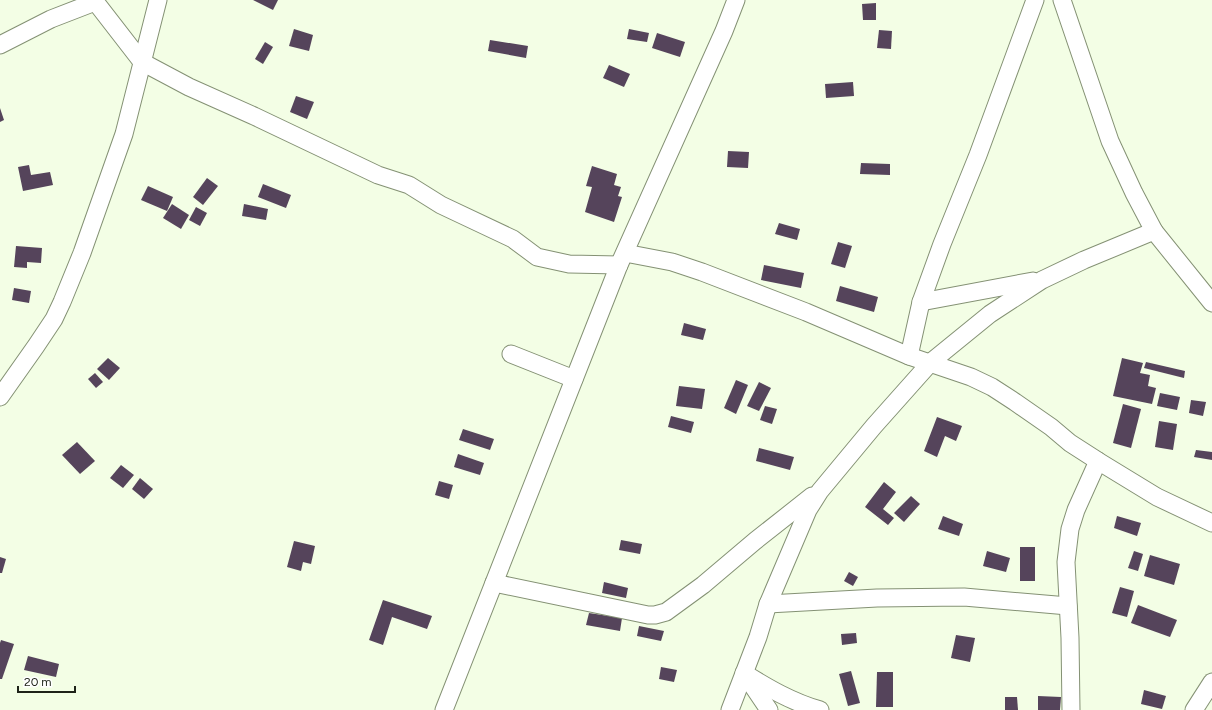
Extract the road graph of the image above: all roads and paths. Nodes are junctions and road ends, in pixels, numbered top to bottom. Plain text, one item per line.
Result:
1 (158, 0) edge
2 (736, 0) edge
3 (1035, 0) edge
4 (1062, 0) edge
5 (95, 1) edge
6 (0, 45) edge
7 (142, 62) junction
8 (1154, 231) junction
9 (622, 259) junction
10 (1042, 280) junction
11 (921, 302) junction
12 (1212, 303) edge
13 (511, 354) dead end
14 (910, 356) junction
15 (931, 362) junction
16 (574, 379) junction
17 (0, 398) edge
18 (1098, 461) junction
19 (820, 491) junction
20 (1212, 523) edge
21 (494, 583) junction
22 (768, 604) junction
23 (1068, 606) junction
24 (744, 673) junction
25 (1212, 682) edge
26 (444, 710) edge
27 (730, 710) edge
28 (769, 710) edge
29 (820, 710) edge
30 (1071, 710) edge
31 (1194, 710) edge

1 - 7 street
2 - 9 street
3 - 11 street
4 - 8 street
5 - 6 street
5 - 7 street
7 - 9 street
7 - 17 street
8 - 10 street
8 - 12 street
9 - 14 street
9 - 16 street
10 - 11 street
10 - 15 street
11 - 14 street
13 - 16 street
14 - 15 street
15 - 18 street
15 - 19 street
16 - 21 street
18 - 20 street
18 - 23 street
19 - 21 street
19 - 22 street
21 - 26 street
22 - 23 street
22 - 24 street
23 - 30 street
24 - 27 street
24 - 28 street
24 - 29 street
25 - 31 street

